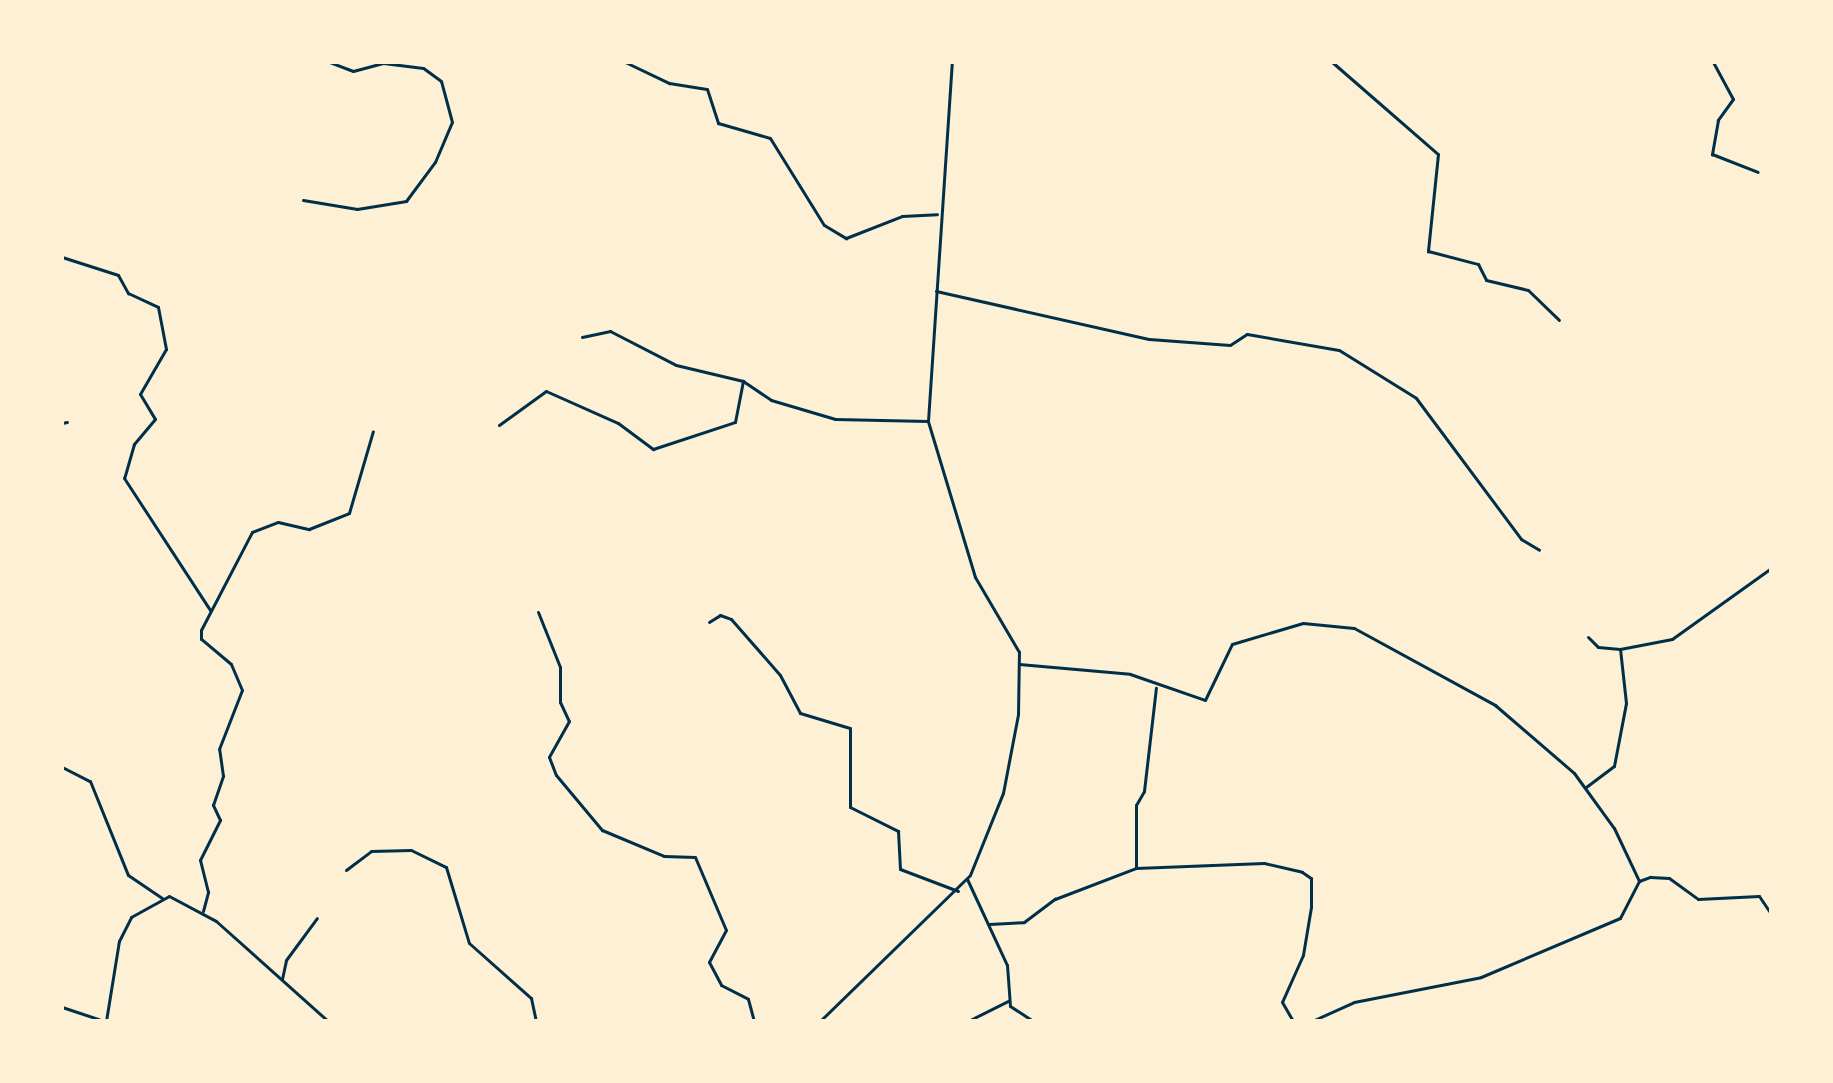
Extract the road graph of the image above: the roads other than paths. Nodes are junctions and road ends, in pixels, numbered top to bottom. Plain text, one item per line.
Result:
1 (330, 62) edge
2 (625, 62) edge
3 (952, 62) edge
4 (1332, 62) edge
5 (1713, 62) edge
6 (1758, 172) dead end
7 (303, 200) dead end
8 (937, 214) junction
9 (62, 257) edge
10 (936, 291) junction
11 (1559, 320) dead end
12 (582, 337) dead end
13 (743, 381) junction
14 (928, 421) junction
15 (499, 425) dead end
16 (373, 431) dead end
17 (1539, 550) dead end
18 (1771, 568) edge
19 (210, 610) junction
20 (538, 612) dead end
21 (709, 622) dead end
22 (1588, 637) dead end
23 (1620, 649) junction
24 (1019, 664) junction
25 (1156, 687) junction
26 (62, 767) edge
27 (1586, 787) junction
28 (1136, 868) junction
29 (346, 870) dead end
30 (967, 879) junction
31 (1639, 881) junction
32 (958, 891) junction
33 (162, 898) junction
34 (203, 911) junction
35 (1771, 914) edge
36 (317, 918) dead end
37 (989, 924) junction
38 (282, 979) junction
39 (1008, 997) junction
40 (62, 1007) edge
41 (105, 1021) edge
42 (328, 1021) edge
43 (536, 1021) edge
44 (754, 1021) edge
45 (820, 1021) edge
46 (968, 1021) edge
47 (1033, 1021) edge
48 (1293, 1021) edge
49 (1312, 1021) edge

1 - 7 street
2 - 8 street
3 - 8 street
4 - 11 street
5 - 6 street
8 - 10 street
9 - 19 street
10 - 14 street
10 - 17 street
12 - 13 street
13 - 14 street
13 - 15 street
14 - 24 street
16 - 19 street
18 - 23 street
19 - 34 street
20 - 44 street
21 - 32 street
22 - 23 street
23 - 27 street
24 - 25 street
24 - 30 street
25 - 27 street
25 - 28 street
26 - 33 street
27 - 31 street
28 - 37 street
28 - 48 street
29 - 43 street
30 - 32 street
30 - 37 street
31 - 35 street
31 - 49 street
32 - 45 street
33 - 34 street
33 - 41 street
34 - 38 street
36 - 38 street
37 - 39 street
38 - 42 street
39 - 46 street
39 - 47 street
40 - 41 street

